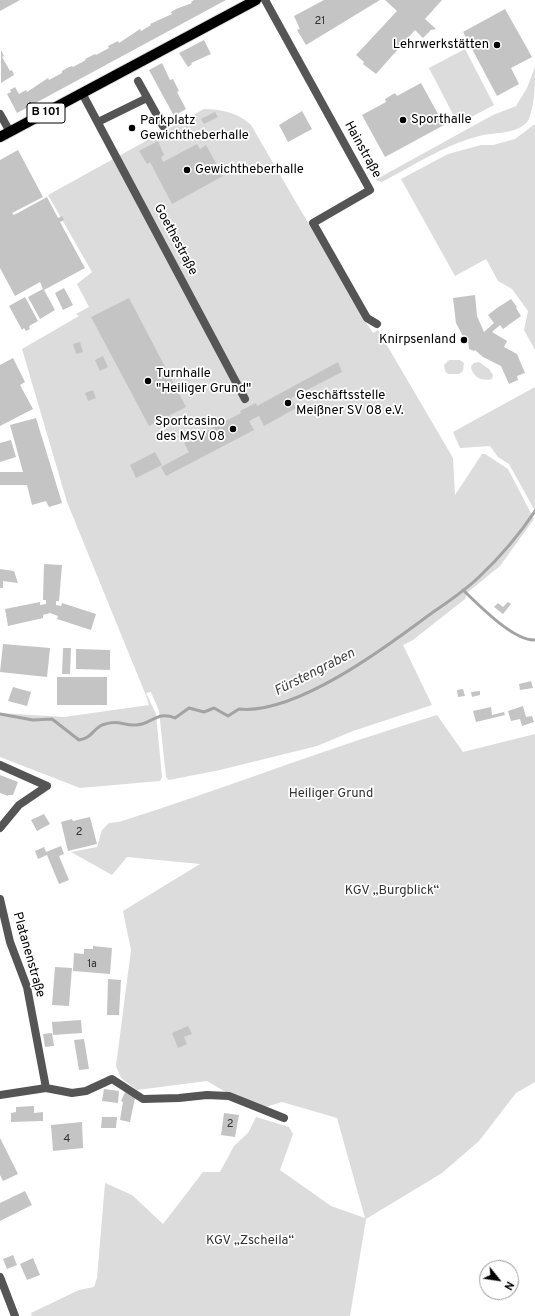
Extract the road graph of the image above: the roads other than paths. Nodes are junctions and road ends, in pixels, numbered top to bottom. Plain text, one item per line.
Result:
1 (256, 0) edge
2 (265, 0) edge
3 (138, 81) dead end
4 (82, 93) junction
5 (147, 98) junction
6 (0, 114) edge
7 (98, 122) junction
8 (163, 126) dead end
9 (10, 132) junction
10 (0, 137) edge
11 (377, 324) dead end
12 (245, 399) dead end
13 (0, 765) edge
14 (0, 828) edge
15 (0, 899) edge
16 (46, 1088) junction
17 (0, 1095) edge
18 (284, 1118) dead end
19 (0, 1277) edge
20 (15, 1316) edge

1 - 4 main road, B 101
2 - 11 street, Hainstraße
3 - 5 street
4 - 7 street, Goethestraße
4 - 9 main road, B 101
5 - 7 street
5 - 8 street
6 - 9 street
7 - 12 street, Goethestraße
9 - 10 main road, B 101
13 - 14 street
15 - 16 street, Platanenstraße
16 - 17 street
16 - 18 street
19 - 20 street

